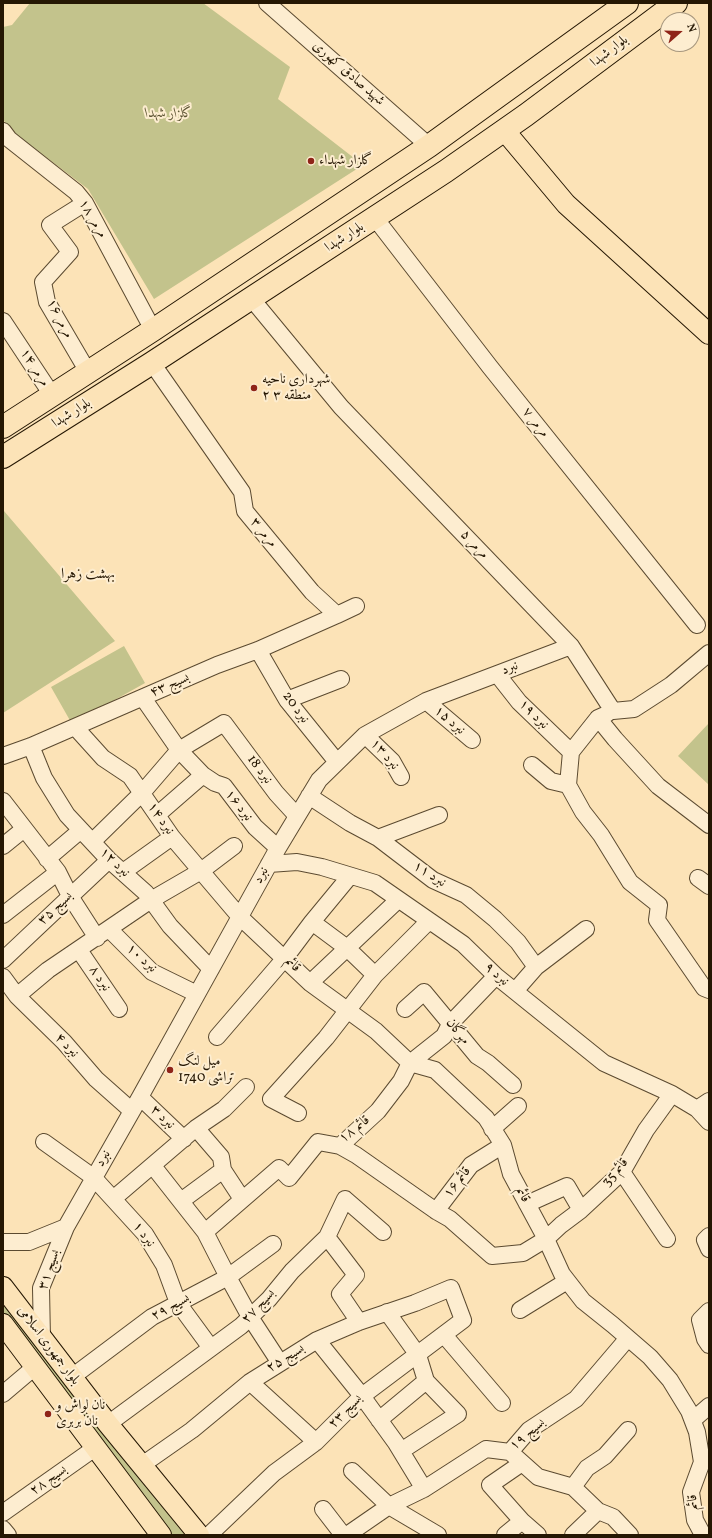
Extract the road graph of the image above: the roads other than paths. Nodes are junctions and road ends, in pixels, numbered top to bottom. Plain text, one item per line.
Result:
1 (268, 3) edge
2 (627, 3) edge
3 (676, 3) edge
4 (504, 130) junction
5 (3, 131) edge
6 (429, 146) junction
7 (85, 203) junction
8 (375, 218) junction
9 (251, 298) junction
10 (3, 321) edge
11 (153, 330) junction
12 (709, 334) edge
13 (152, 363) junction
14 (88, 372) junction
15 (52, 395) junction
16 (3, 427) edge
17 (3, 458) edge
18 (356, 606) dead end
19 (337, 615) junction
20 (697, 625) dead end
21 (571, 646) junction
22 (258, 650) junction
23 (709, 653) edge
24 (498, 674) junction
25 (341, 679) dead end
26 (143, 698) junction
27 (288, 700) junction
28 (426, 701) junction
29 (612, 711) junction
30 (598, 718) junction
31 (76, 727) junction
32 (365, 735) junction
33 (472, 740) dead end
34 (31, 746) junction
35 (179, 750) junction
36 (571, 752) junction
37 (3, 756) edge
38 (337, 762) junction
39 (532, 765) dead end
40 (203, 775) junction
41 (401, 777) dead end
42 (568, 785) junction
43 (142, 793) junction
44 (309, 796) junction
45 (3, 802) edge
46 (157, 815) junction
47 (439, 815) dead end
48 (297, 816) junction
49 (709, 825) edge
50 (24, 829) junction
51 (87, 836) junction
52 (172, 837) junction
53 (378, 838) junction
54 (3, 846) edge
55 (234, 846) dead end
56 (278, 848) junction
57 (47, 859) junction
58 (109, 860) junction
59 (269, 864) junction
60 (58, 872) junction
61 (123, 872) junction
62 (201, 872) junction
63 (350, 876) junction
64 (70, 896) junction
65 (151, 900) junction
66 (398, 900) junction
67 (5, 907) edge
68 (240, 917) junction
69 (429, 921) junction
70 (312, 922) junction
71 (586, 929) dead end
72 (103, 934) junction
73 (347, 948) junction
74 (79, 950) junction
75 (285, 958) junction
76 (3, 960) edge
77 (536, 967) junction
78 (211, 970) junction
79 (375, 975) junction
80 (496, 976) junction
81 (3, 977) edge
82 (310, 983) junction
83 (709, 990) edge
84 (515, 991) junction
85 (197, 994) junction
86 (17, 996) junction
87 (119, 1009) dead end
88 (404, 1009) dead end
89 (349, 1010) junction
90 (450, 1024) junction
91 (217, 1037) dead end
92 (410, 1063) junction
93 (513, 1085) dead end
94 (246, 1087) dead end
95 (672, 1094) junction
96 (140, 1097) junction
97 (703, 1105) edge
98 (518, 1106) dead end
99 (132, 1111) junction
100 (298, 1114) dead end
101 (709, 1122) edge
102 (196, 1128) junction
103 (492, 1129) junction
104 (184, 1139) junction
105 (44, 1142) dead end
106 (502, 1145) junction
107 (340, 1146) junction
108 (152, 1166) junction
109 (223, 1170) junction
110 (622, 1172) junction
111 (93, 1177) junction
112 (113, 1199) junction
113 (242, 1199) junction
114 (182, 1201) junction
115 (527, 1204) junction
116 (581, 1210) junction
117 (436, 1211) junction
118 (66, 1227) junction
119 (205, 1232) junction
120 (383, 1232) dead end
121 (709, 1236) edge
122 (327, 1237) junction
123 (546, 1239) junction
124 (667, 1239) dead end
125 (5, 1241) edge
126 (273, 1244) dead end
127 (709, 1249) edge
128 (228, 1277) junction
129 (568, 1281) junction
130 (3, 1287) edge
131 (451, 1288) joint
132 (178, 1303) junction
133 (520, 1310) dead end
134 (709, 1311) edge
135 (387, 1312) junction
136 (250, 1317) junction
137 (359, 1322) junction
138 (3, 1324) edge
139 (444, 1335) junction
140 (628, 1338) junction
141 (42, 1339) junction
142 (317, 1340) junction
143 (709, 1345) edge
144 (211, 1348) junction
145 (418, 1355) junction
146 (280, 1363) junction
147 (36, 1366) junction
148 (72, 1377) junction
149 (426, 1381) junction
150 (250, 1382) junction
151 (3, 1394) edge
152 (362, 1396) junction
153 (502, 1403) dead end
154 (709, 1406) edge
155 (379, 1420) junction
156 (693, 1420) junction
157 (108, 1424) junction
158 (628, 1430) dead end
159 (316, 1442) junction
160 (95, 1448) junction
161 (401, 1451) junction
162 (516, 1458) junction
163 (142, 1465) junction
164 (352, 1471) dead end
165 (709, 1479) edge
166 (573, 1487) junction
167 (424, 1489) junction
168 (691, 1492) junction
169 (389, 1506) junction
170 (323, 1509) dead end
171 (598, 1511) junction
172 (3, 1513) edge
173 (522, 1521) junction
174 (3, 1529) edge
175 (8, 1535) edge
176 (161, 1535) edge
177 (199, 1535) edge
178 (209, 1535) edge
179 (343, 1535) edge
180 (347, 1535) edge
181 (438, 1535) edge
182 (505, 1535) edge
183 (538, 1535) edge
184 (573, 1535) edge
185 (630, 1535) edge
186 (703, 1535) edge

1 - 6 street, شهید صادق کهوری
2 - 6 highway, بلوار شهدا
3 - 4 highway, بلوار شهدا
4 - 8 highway, بلوار شهدا
4 - 12 main road
5 - 7 street, مرمر ۱۸
6 - 11 highway, بلوار شهدا
7 - 11 street, مرمر ۱۸
7 - 14 street, مرمر ۱۶
8 - 9 highway, بلوار شهدا
8 - 20 street, مرمر ۷
9 - 13 highway, بلوار شهدا
9 - 21 street, مرمر ۵
10 - 15 street, مرمر ۱۴
11 - 14 highway, بلوار شهدا
13 - 17 highway, بلوار شهدا
13 - 19 street, مرمر ۳
14 - 15 highway, بلوار شهدا
15 - 16 highway, بلوار شهدا
18 - 19 street
19 - 22 street, بسیج ۴۳
21 - 24 street, نبرد
21 - 29 street, مرمر ۵
22 - 26 street, بسیج ۴۳
22 - 27 street, نبرد 20
23 - 29 street
24 - 28 street, نبرد
24 - 36 street, نبرد ۱۹
25 - 27 street
26 - 31 street, بسیج ۴۳
26 - 35 street, نبرد ۱۶
27 - 38 street, نبرد 20
28 - 32 street, نبرد
28 - 33 street, نبرد ۱۵
29 - 30 street
30 - 36 street
30 - 49 street
31 - 34 street, بسیج ۴۳
31 - 43 street, نبرد ۱۴
32 - 38 street, نبرد
32 - 41 street, نبرد ۱۳
34 - 37 street, بسیج ۴۳
34 - 51 street, نبرد ۱۲
35 - 40 street, نبرد ۱۶
35 - 43 street
35 - 48 street, نبرد 18
36 - 42 street
38 - 44 street, نبرد
39 - 42 street
40 - 46 street
40 - 56 street, نبرد ۱۶
42 - 83 street
43 - 46 street, نبرد ۱۴
43 - 51 street
44 - 48 street, نبرد
44 - 53 street, نبرد ۱۱
45 - 50 street, نبرد ۱۰
46 - 52 street, نبرد ۱۴
47 - 53 street
48 - 56 street, نبرد
50 - 54 street
50 - 57 street, نبرد ۱۰
51 - 57 street
51 - 58 street, نبرد ۱۲
52 - 61 street
52 - 62 street, نبرد ۱۴
53 - 77 street, نبرد ۱۱
55 - 62 street
56 - 59 street, نبرد
57 - 60 street, نبرد ۱۰
58 - 61 street, نبرد ۱۲
58 - 64 street, بسیج ۳۵
59 - 63 street, نبرد ۹
59 - 68 street, نبرد
60 - 64 street, نبرد ۱۰
60 - 67 street
61 - 65 street, نبرد ۱۲
62 - 65 street
62 - 68 street, نبرد ۱۴
63 - 66 street, نبرد ۹
63 - 70 street
64 - 72 street, نبرد ۱۰
64 - 76 street, بسیج ۳۵
65 - 72 street
65 - 78 street, نبرد ۱۲
66 - 69 street, نبرد ۹
66 - 73 street
68 - 75 street, قائم
68 - 78 street, نبرد
69 - 79 street
69 - 80 street, نبرد ۹
70 - 73 street
70 - 75 street
71 - 77 street
72 - 74 street
72 - 85 street, نبرد ۱۰
73 - 79 street
73 - 82 street
74 - 86 street
74 - 87 street, نبرد ۸
75 - 82 street, قائم
75 - 91 street
77 - 84 street
78 - 85 street, نبرد
79 - 89 street
80 - 84 street, نبرد ۹
80 - 90 street
81 - 86 street, نبرد ۴
82 - 89 street, قائم
84 - 95 street, نبرد ۹
85 - 96 street, نبرد
86 - 99 street, نبرد ۴
88 - 90 street, مهرگان
89 - 92 street, قائم
89 - 100 street
90 - 92 street
90 - 93 street, مهرگان
92 - 103 street, قائم
92 - 107 street, قائم ۱۸
94 - 102 street
95 - 97 street, نبرد ۹
95 - 110 street, قائم 35
96 - 99 street, نبرد
96 - 104 street, نبرد ۳
97 - 101 street, نبرد ۹
98 - 103 street
99 - 111 street, نبرد
102 - 104 street
102 - 109 street
103 - 106 street, قائم
104 - 108 street
105 - 111 street, نبرد ۱
106 - 115 street, قائم
106 - 117 street, قائم ۱۶
107 - 113 street, قائم ۱۸
107 - 117 street
108 - 112 street
108 - 114 street
109 - 113 street
109 - 114 street
110 - 116 street, قائم 35
110 - 124 street
111 - 112 street, نبرد ۱
111 - 118 street, نبرد
112 - 132 street, نبرد ۱
113 - 119 street
114 - 119 street
115 - 116 street
115 - 123 street, قائم
116 - 123 street, قائم 35
117 - 123 street
118 - 125 street
118 - 141 street, بسیج ۳۱
119 - 128 street
120 - 122 street, بسیج ۲۷
121 - 127 street
122 - 136 street, بسیج ۲۷
122 - 137 street
123 - 129 street, قائم
126 - 128 street, بسیج ۲۹
128 - 132 street, بسیج ۲۹
128 - 136 street
129 - 133 street
129 - 140 street, قائم
130 - 141 main road, بلوار جمهوری اسلامی
131 - 135 street, بسیج ۲۵
131 - 139 street, بسیج ۲۳
132 - 144 street, نبرد ۱
132 - 148 street, بسیج ۲۹
134 - 143 street
135 - 137 street, بسیج ۲۵
135 - 145 street
136 - 144 street, بسیج ۲۷
136 - 146 street
137 - 142 street, بسیج ۲۵
138 - 147 main road, بلوار جمهوری اسلامی
139 - 145 street, بسیج ۲۳
139 - 153 street
140 - 156 street, قائم
140 - 162 street, بسیج ۱۹
141 - 148 main road, بلوار جمهوری اسلامی
142 - 146 street, بسیج ۲۵
142 - 152 street
144 - 157 street, بسیج ۲۷
145 - 149 street
145 - 152 street, بسیج ۲۳
146 - 150 street, بسیج ۲۵
147 - 151 street
147 - 160 main road, بلوار جمهوری اسلامی
148 - 157 main road, بلوار جمهوری اسلامی
149 - 155 street
149 - 161 street
150 - 159 street
150 - 163 street, بسیج ۲۵
152 - 155 street
152 - 159 street, بسیج ۲۳
154 - 156 street
155 - 161 street
156 - 168 street, قائم
157 - 163 main road, بلوار جمهوری اسلامی
158 - 166 street
159 - 178 street, بسیج ۲۳
160 - 172 street, بسیج ۲۸
160 - 176 main road, بلوار جمهوری اسلامی
161 - 167 street
162 - 166 street
162 - 167 street, بسیج ۱۹
162 - 173 street
163 - 177 main road, بلوار جمهوری اسلامی
164 - 169 street
165 - 168 street
166 - 171 street
167 - 169 street, بسیج ۱۹
168 - 186 street, قائم
169 - 180 street, بسیج ۱۹
169 - 181 street
170 - 179 street
171 - 184 street
171 - 185 street
173 - 182 street
173 - 183 street
174 - 175 street

